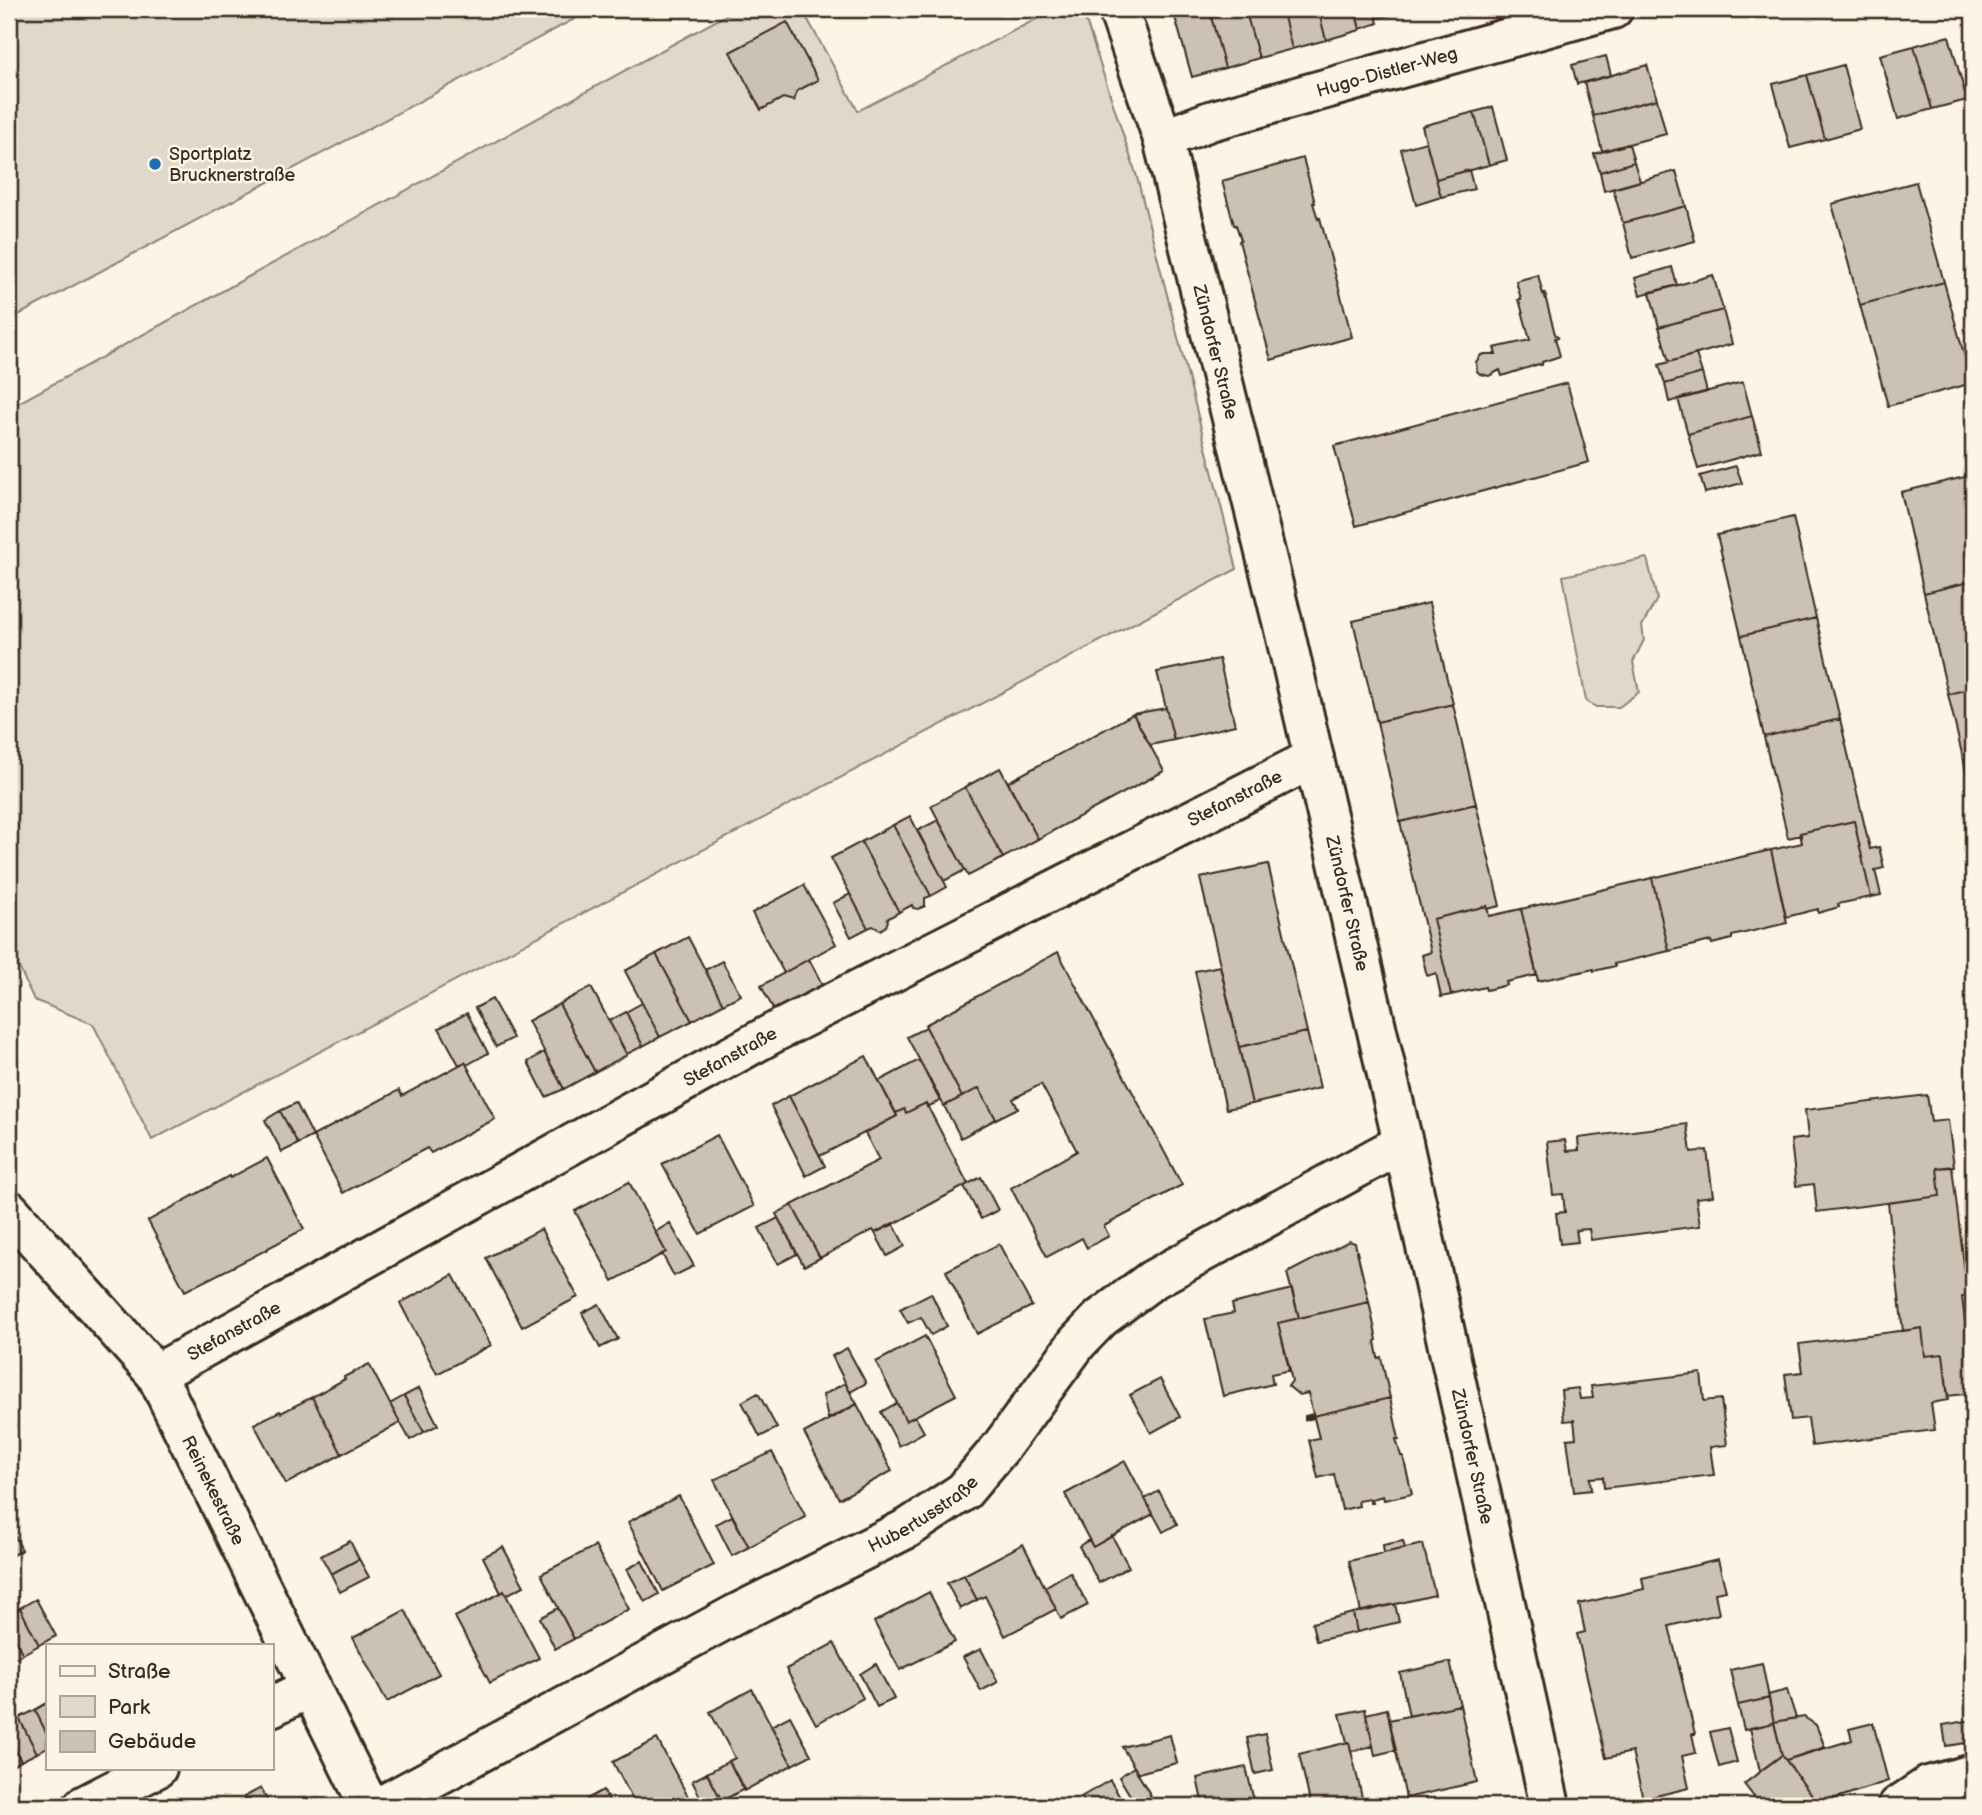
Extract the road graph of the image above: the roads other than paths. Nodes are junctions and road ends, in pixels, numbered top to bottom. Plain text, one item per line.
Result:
1 (1118, 9) edge
2 (1613, 9) edge
3 (1163, 139) junction
4 (1314, 758) junction
5 (1403, 1143) junction
6 (9, 1210) edge
7 (156, 1374) junction
8 (310, 1687) junction
9 (273, 1706) edge
10 (153, 1770) edge
11 (1973, 1774) edge
12 (1900, 1805) edge
13 (83, 1806) edge
14 (369, 1806) edge
15 (381, 1806) edge
16 (1550, 1806) edge

1 - 3 street, Zündorfer Straße
2 - 3 street, Hugo-Distler-Weg
3 - 4 street, Zündorfer Straße
4 - 5 street, Zündorfer Straße
4 - 7 street, Stefanstraße
5 - 15 street, Hubertusstraße
5 - 16 street, Zündorfer Straße
6 - 7 street, Reinekestraße
7 - 8 street, Reinekestraße
8 - 9 street
8 - 14 street, Reinekestraße
10 - 13 street
11 - 12 street

